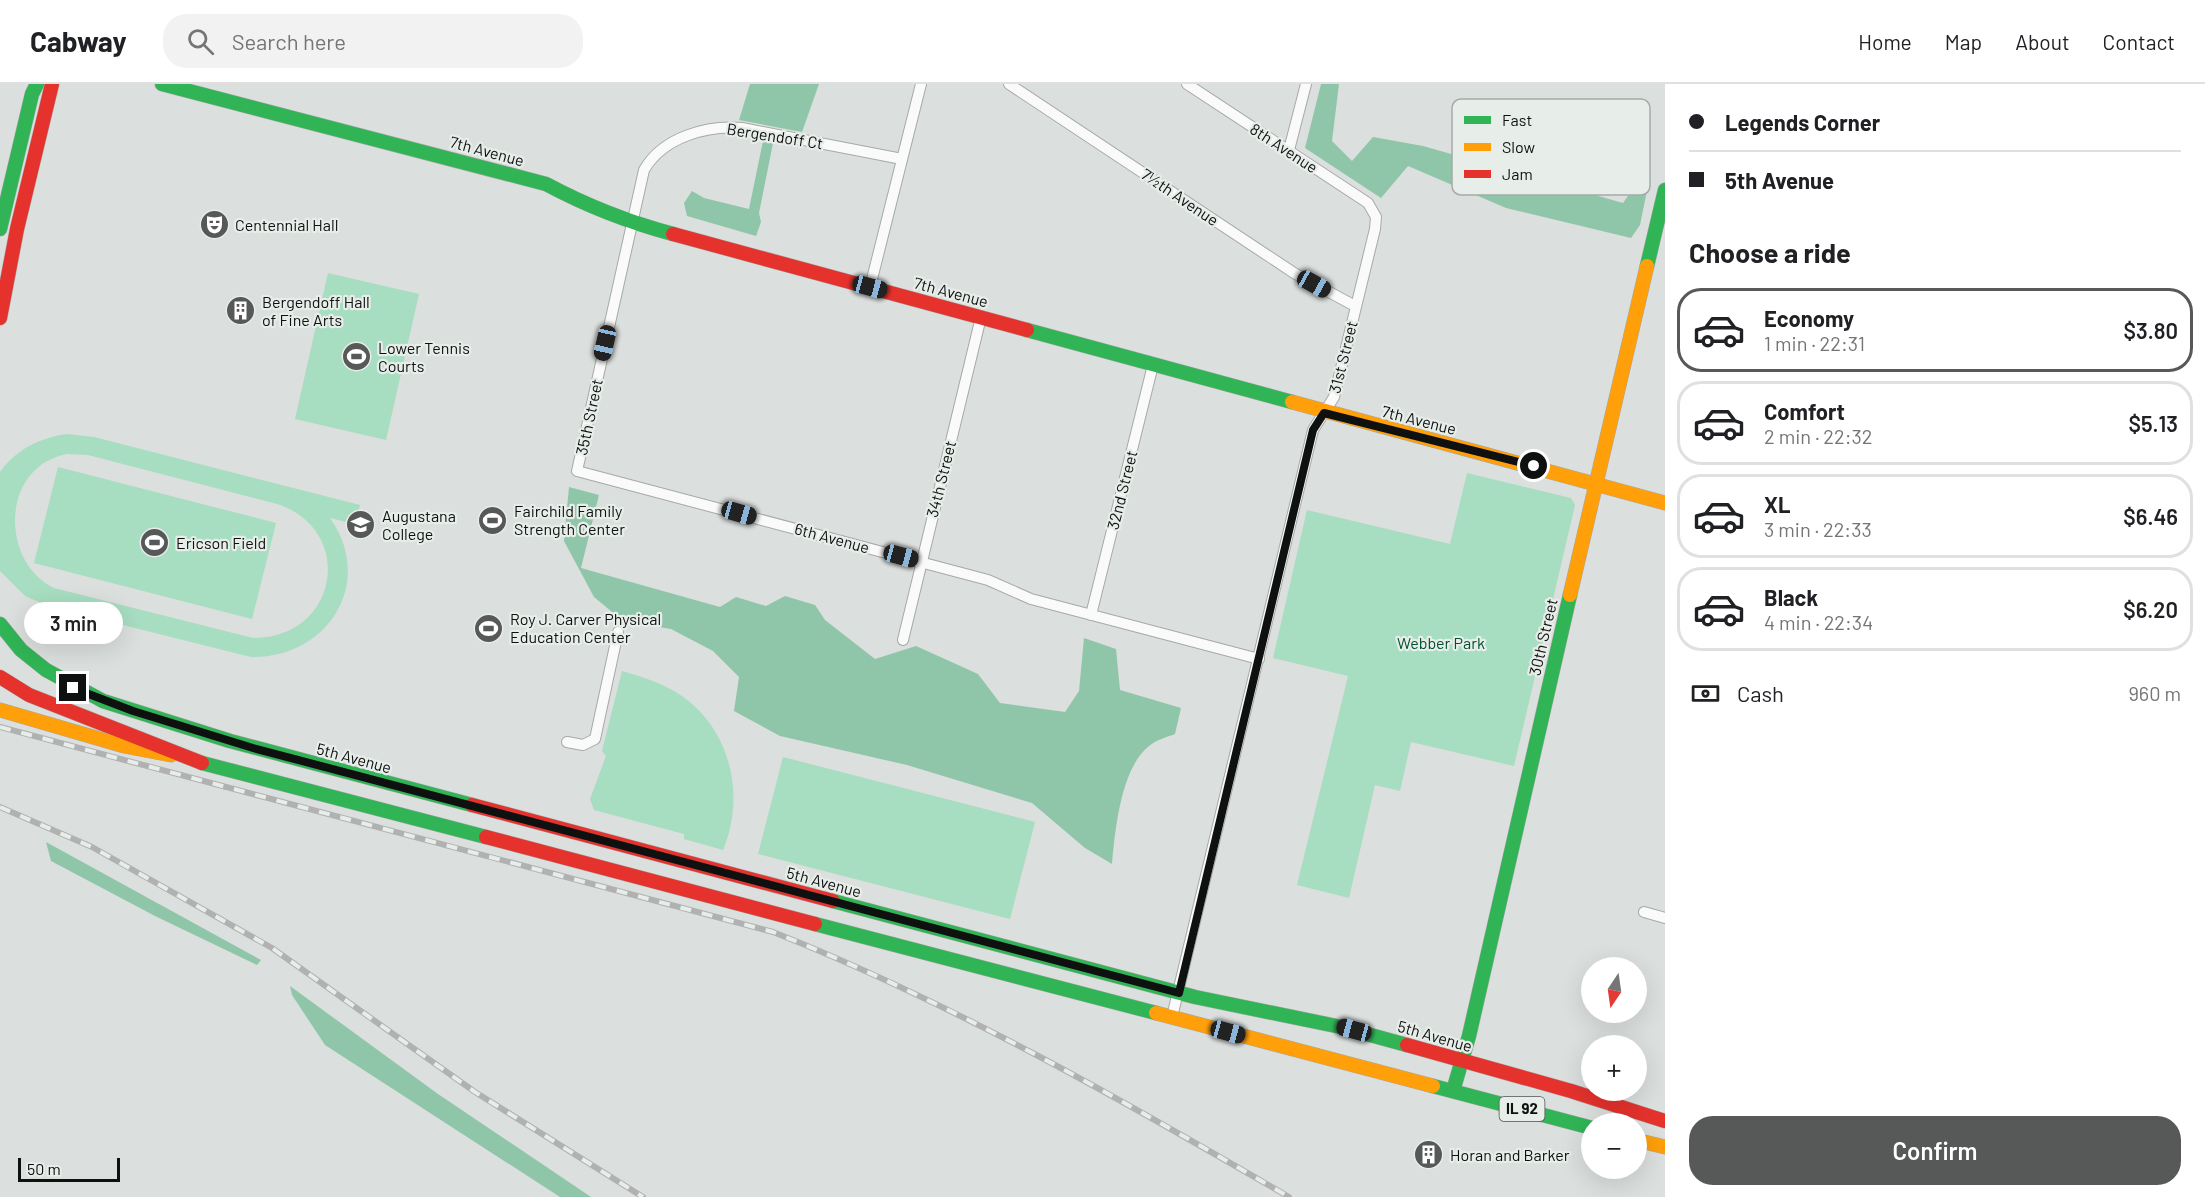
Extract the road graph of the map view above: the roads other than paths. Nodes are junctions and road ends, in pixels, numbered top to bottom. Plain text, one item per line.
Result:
1 (37, 84) edge
2 (52, 84) edge
3 (162, 84) edge
4 (921, 84) edge
5 (1009, 84) edge
6 (1187, 84) edge
7 (1306, 84) edge
8 (1289, 150) junction
9 (902, 159) junction
10 (1665, 190) edge
11 (1376, 216) joint
12 (632, 223) junction
13 (0, 229) edge
14 (870, 287) junction
15 (1355, 306) junction
16 (981, 317) junction
17 (0, 318) edge
18 (1154, 365) junction
19 (1324, 413) junction
20 (577, 471) joint
21 (1596, 484) junction
22 (1665, 503) edge
23 (921, 562) junction
24 (1091, 615) junction
25 (0, 624) edge
26 (618, 632) dead end
27 (903, 640) dead end
28 (1259, 659) junction
29 (0, 676) edge
30 (0, 710) edge
31 (567, 742) dead end
32 (189, 759) junction
33 (1644, 912) dead end
34 (1665, 918) edge
35 (1179, 993) junction
36 (1172, 1017) junction
37 (1462, 1061) junction
38 (1453, 1091) junction
39 (1665, 1121) edge
40 (1581, 1125) edge
41 (1647, 1143) edge
42 (1665, 1147) edge

1 - 13 main road
2 - 17 main road
3 - 12 main road, 7th Avenue
4 - 9 street
5 - 15 street, 7½th Avenue
6 - 8 street, 8th Avenue
7 - 8 street
8 - 11 street, 8th Avenue
9 - 12 street, Bergendoff Ct
9 - 14 street
10 - 21 main road, 30th Street
11 - 15 street, 31st Street
12 - 14 main road, 7th Avenue
12 - 20 street, 35th Street
14 - 16 main road, 7th Avenue
15 - 19 street, 31st Street
16 - 18 main road, 7th Avenue
16 - 23 street, 34th Street
18 - 19 main road, 7th Avenue
18 - 24 street, 32nd Street
19 - 21 main road, 7th Avenue
19 - 28 street, 31st Street
20 - 23 street, 6th Avenue
21 - 22 main road, 7th Avenue
21 - 37 main road, 30th Street
23 - 24 street, 6th Avenue
23 - 27 street, 34th Street
24 - 28 street, 6th Avenue
25 - 35 main road, 5th Avenue / IL 92
26 - 31 street
28 - 35 street, 31st Street
29 - 32 main road, IL 92
30 - 32 main road
32 - 36 main road, IL 92
33 - 34 street
35 - 36 street, 31st Street
35 - 37 main road, 5th Avenue / IL 92
36 - 38 main road, IL 92
37 - 38 main road, 30th Street
37 - 39 main road, 5th Avenue / IL 92
38 - 40 main road, IL 92
41 - 42 main road

